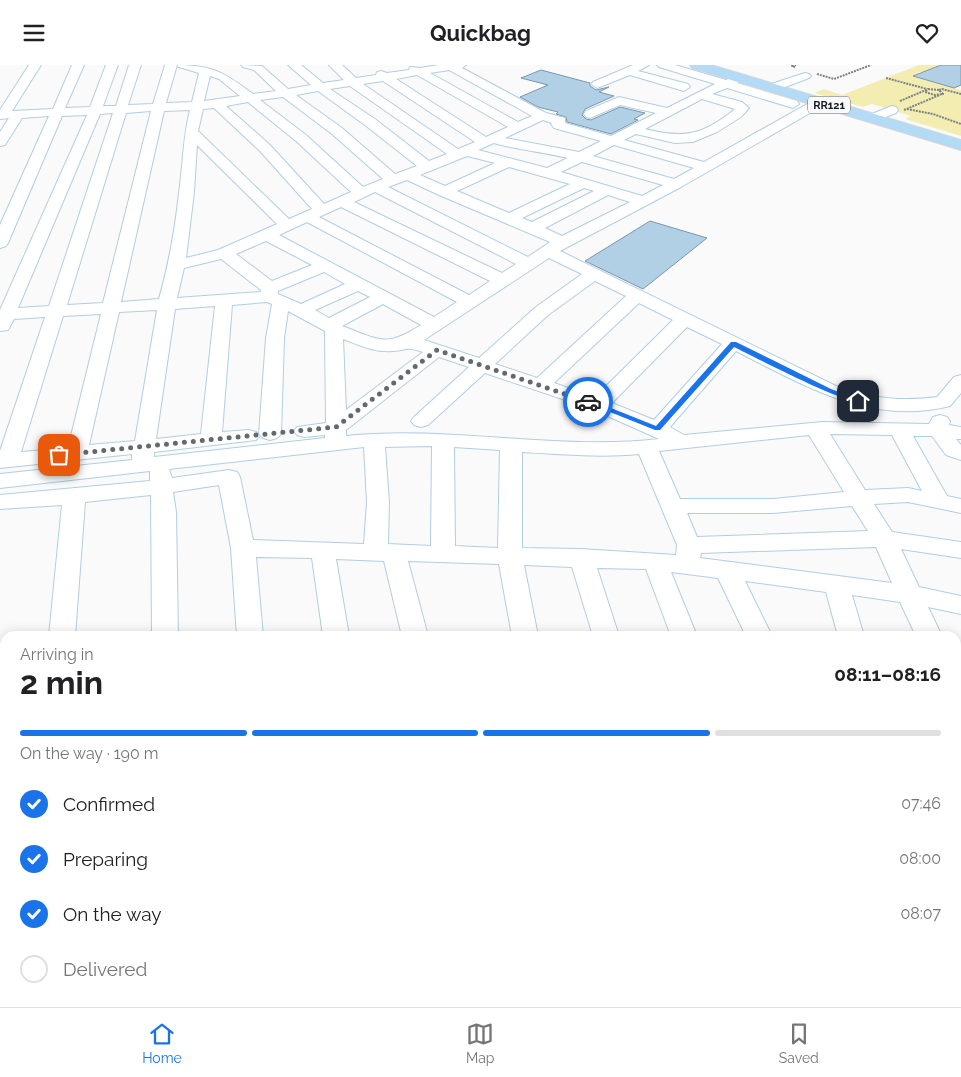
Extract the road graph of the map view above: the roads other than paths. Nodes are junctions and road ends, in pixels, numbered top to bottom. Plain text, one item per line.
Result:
1 (35, 65) edge
2 (78, 65) edge
3 (112, 65) edge
4 (135, 65) edge
5 (171, 65) edge
6 (183, 65) edge
7 (294, 65) edge
8 (334, 65) edge
9 (370, 65) edge
10 (656, 65) edge
11 (662, 65) edge
12 (697, 65) edge
13 (258, 66) edge
14 (453, 66) edge
15 (414, 69) edge
16 (639, 70) edge
17 (205, 71) junction
18 (805, 76) dead end
19 (223, 77) junction
20 (387, 78) junction
21 (740, 78) junction
22 (622, 80) dead end
23 (354, 83) junction
24 (597, 84) dead end
25 (670, 84) junction
26 (724, 84) junction
27 (321, 88) junction
28 (772, 88) junction
29 (654, 91) dead end
30 (287, 94) junction
31 (704, 94) junction
32 (252, 100) junction
33 (820, 102) junction
34 (793, 104) dead end
35 (217, 105) junction
36 (196, 106) junction
37 (158, 108) junction
38 (896, 108) road end
39 (122, 109) junction
40 (95, 111) junction
41 (669, 111) junction
42 (58, 113) junction
43 (590, 113) dead end
44 (18, 114) junction
45 (2, 115) edge
46 (542, 116) junction
47 (873, 118) junction
48 (517, 127) junction
49 (571, 129) junction
50 (4, 130) edge
51 (634, 130) junction
52 (191, 133) junction
53 (489, 140) junction
54 (612, 141) junction
55 (0, 142) edge
56 (961, 145) edge
57 (538, 147) junction
58 (461, 153) junction
59 (660, 153) junction
60 (581, 157) junction
61 (506, 163) junction
62 (427, 167) junction
63 (705, 167) junction
64 (630, 170) junction
65 (548, 173) junction
66 (409, 175) junction
67 (394, 181) junction
68 (583, 183) junction
69 (676, 184) junction
70 (378, 188) junction
71 (607, 190) junction
72 (444, 192) junction
73 (361, 193) junction
74 (644, 201) junction
75 (343, 202) junction
76 (315, 214) junction
77 (510, 218) junction
78 (287, 225) junction
79 (533, 228) junction
80 (267, 235) junction
81 (0, 243) edge
82 (555, 246) junction
83 (224, 253) junction
84 (177, 263) junction
85 (527, 263) junction
86 (326, 266) junction
87 (595, 273) junction
88 (502, 280) junction
89 (358, 284) junction
90 (638, 294) junction
91 (273, 295) junction
92 (383, 297) junction
93 (224, 299) junction
94 (468, 301) junction
95 (168, 303) junction
96 (110, 307) junction
97 (302, 310) junction
98 (55, 311) junction
99 (684, 319) junction
100 (2, 320) edge
101 (433, 324) junction
102 (331, 327) junction
103 (409, 341) junction
104 (733, 344) junction
105 (437, 350) junction
106 (483, 365) junction
107 (961, 381) edge
108 (541, 385) junction
109 (943, 402) junction
110 (599, 405) junction
111 (421, 421) dead end
112 (816, 429) junction
113 (899, 430) junction
114 (938, 431) junction
115 (961, 433) edge
116 (270, 434) junction
117 (335, 435) junction
118 (652, 438) junction
119 (374, 440) junction
120 (443, 440) junction
121 (510, 445) junction
122 (77, 453) junction
123 (961, 453) edge
124 (222, 457) junction
125 (148, 458) junction
126 (4, 461) edge
127 (0, 481) edge
128 (162, 487) junction
129 (856, 496) junction
130 (74, 497) junction
131 (939, 501) junction
132 (0, 502) edge
133 (673, 506) junction
134 (961, 506) edge
135 (884, 539) junction
136 (243, 548) junction
137 (961, 549) edge
138 (323, 551) junction
139 (385, 553) junction
140 (443, 555) junction
141 (688, 555) junction
142 (510, 557) junction
143 (581, 557) junction
144 (655, 561) junction
145 (728, 570) junction
146 (836, 584) junction
147 (910, 594) junction
148 (961, 605) edge
149 (62, 631) edge
150 (165, 631) edge
151 (250, 631) edge
152 (335, 631) edge
153 (413, 631) edge
154 (524, 631) edge
155 (604, 631) edge
156 (682, 631) edge
157 (757, 631) edge
158 (850, 631) edge
159 (927, 631) edge

1 - 45 street
2 - 42 street
3 - 40 street
4 - 39 street
5 - 37 street
6 - 17 street
7 - 27 street
8 - 23 street
9 - 20 street
10 - 16 street
11 - 26 street
12 - 21 main road, RR121
13 - 19 street
13 - 30 street
14 - 15 street
14 - 46 street
15 - 20 street
15 - 48 street
16 - 22 street
16 - 24 street
16 - 25 street
17 - 19 street
17 - 36 street
18 - 28 street
19 - 32 street
20 - 23 street
20 - 53 street
21 - 26 street
21 - 28 main road, RR121
23 - 27 street
23 - 58 street
25 - 29 street
25 - 31 street
26 - 31 street
26 - 34 street
27 - 30 street
27 - 62 street
28 - 33 main road, RR121
30 - 32 street
30 - 67 street
31 - 41 street
31 - 51 street
32 - 35 street
32 - 73 street
33 - 47 main road, RR121
33 - 63 street
35 - 36 street
35 - 76 street
36 - 37 street
36 - 52 street
37 - 39 street
37 - 96 street
38 - 47 street
39 - 40 street
39 - 98 street
40 - 42 street
40 - 100 street
41 - 43 street
41 - 51 street
42 - 44 street
42 - 81 street
44 - 45 street
44 - 50 street
46 - 48 street
46 - 49 street
47 - 56 main road, RR121
48 - 53 street
49 - 54 street
49 - 57 street
50 - 55 street
51 - 54 street
52 - 78 street
52 - 84 street
53 - 57 street
53 - 58 street
54 - 59 street
54 - 60 street
57 - 60 street
58 - 61 street
58 - 62 street
59 - 63 street
59 - 64 street
60 - 64 street
60 - 65 street
61 - 65 street
61 - 72 street
62 - 66 street
63 - 69 street
64 - 69 street
65 - 68 street
66 - 67 street
66 - 72 street
67 - 70 street
68 - 71 street
68 - 77 street
69 - 74 street
70 - 73 street
70 - 85 street
71 - 74 street
71 - 79 street
72 - 77 street
73 - 75 street
74 - 82 street
75 - 76 street
75 - 88 street
76 - 78 street
76 - 94 street
77 - 79 street
78 - 80 street
79 - 82 street
80 - 83 street
80 - 86 street
82 - 85 street
82 - 87 street
83 - 84 street
83 - 91 street
84 - 95 street
85 - 88 street
86 - 89 street
86 - 91 street
87 - 90 street
87 - 106 street
88 - 94 street
89 - 92 street
89 - 97 street
90 - 99 street
90 - 108 street
91 - 93 street
91 - 97 street
91 - 116 street
92 - 101 street
92 - 102 street
93 - 95 street
93 - 124 street
94 - 101 street
95 - 96 street
95 - 125 street
96 - 98 street
96 - 122 street
97 - 102 street
98 - 100 street
98 - 126 street
99 - 104 street
99 - 110 street
101 - 103 street
102 - 103 street
102 - 117 street
103 - 105 street
104 - 109 street
104 - 118 street
105 - 106 street
105 - 117 street
106 - 108 street
106 - 111 street
107 - 109 street
108 - 110 street
109 - 114 street
110 - 118 street
112 - 113 street
112 - 118 street
112 - 129 street
113 - 114 street
113 - 131 street
114 - 115 street
114 - 123 street
116 - 117 street
116 - 124 street
117 - 119 street
117 - 124 street
118 - 121 street
118 - 133 street
119 - 120 street
119 - 139 street
120 - 121 street
120 - 140 street
121 - 142 street
122 - 125 street
122 - 126 street
124 - 125 street
124 - 128 street
124 - 136 street
125 - 127 street
125 - 128 street
128 - 130 street
128 - 150 street
129 - 131 street
129 - 133 street
129 - 135 street
130 - 132 street
130 - 149 street
131 - 134 street
133 - 141 street
135 - 137 street
135 - 141 street
135 - 147 street
136 - 138 street
136 - 151 street
138 - 139 street
138 - 152 street
139 - 140 street
139 - 153 street
140 - 142 street
141 - 144 street
141 - 145 street
142 - 143 street
142 - 154 street
143 - 144 street
143 - 155 street
144 - 156 street
145 - 146 street
145 - 157 street
146 - 147 street
146 - 158 street
147 - 148 street
147 - 159 street

